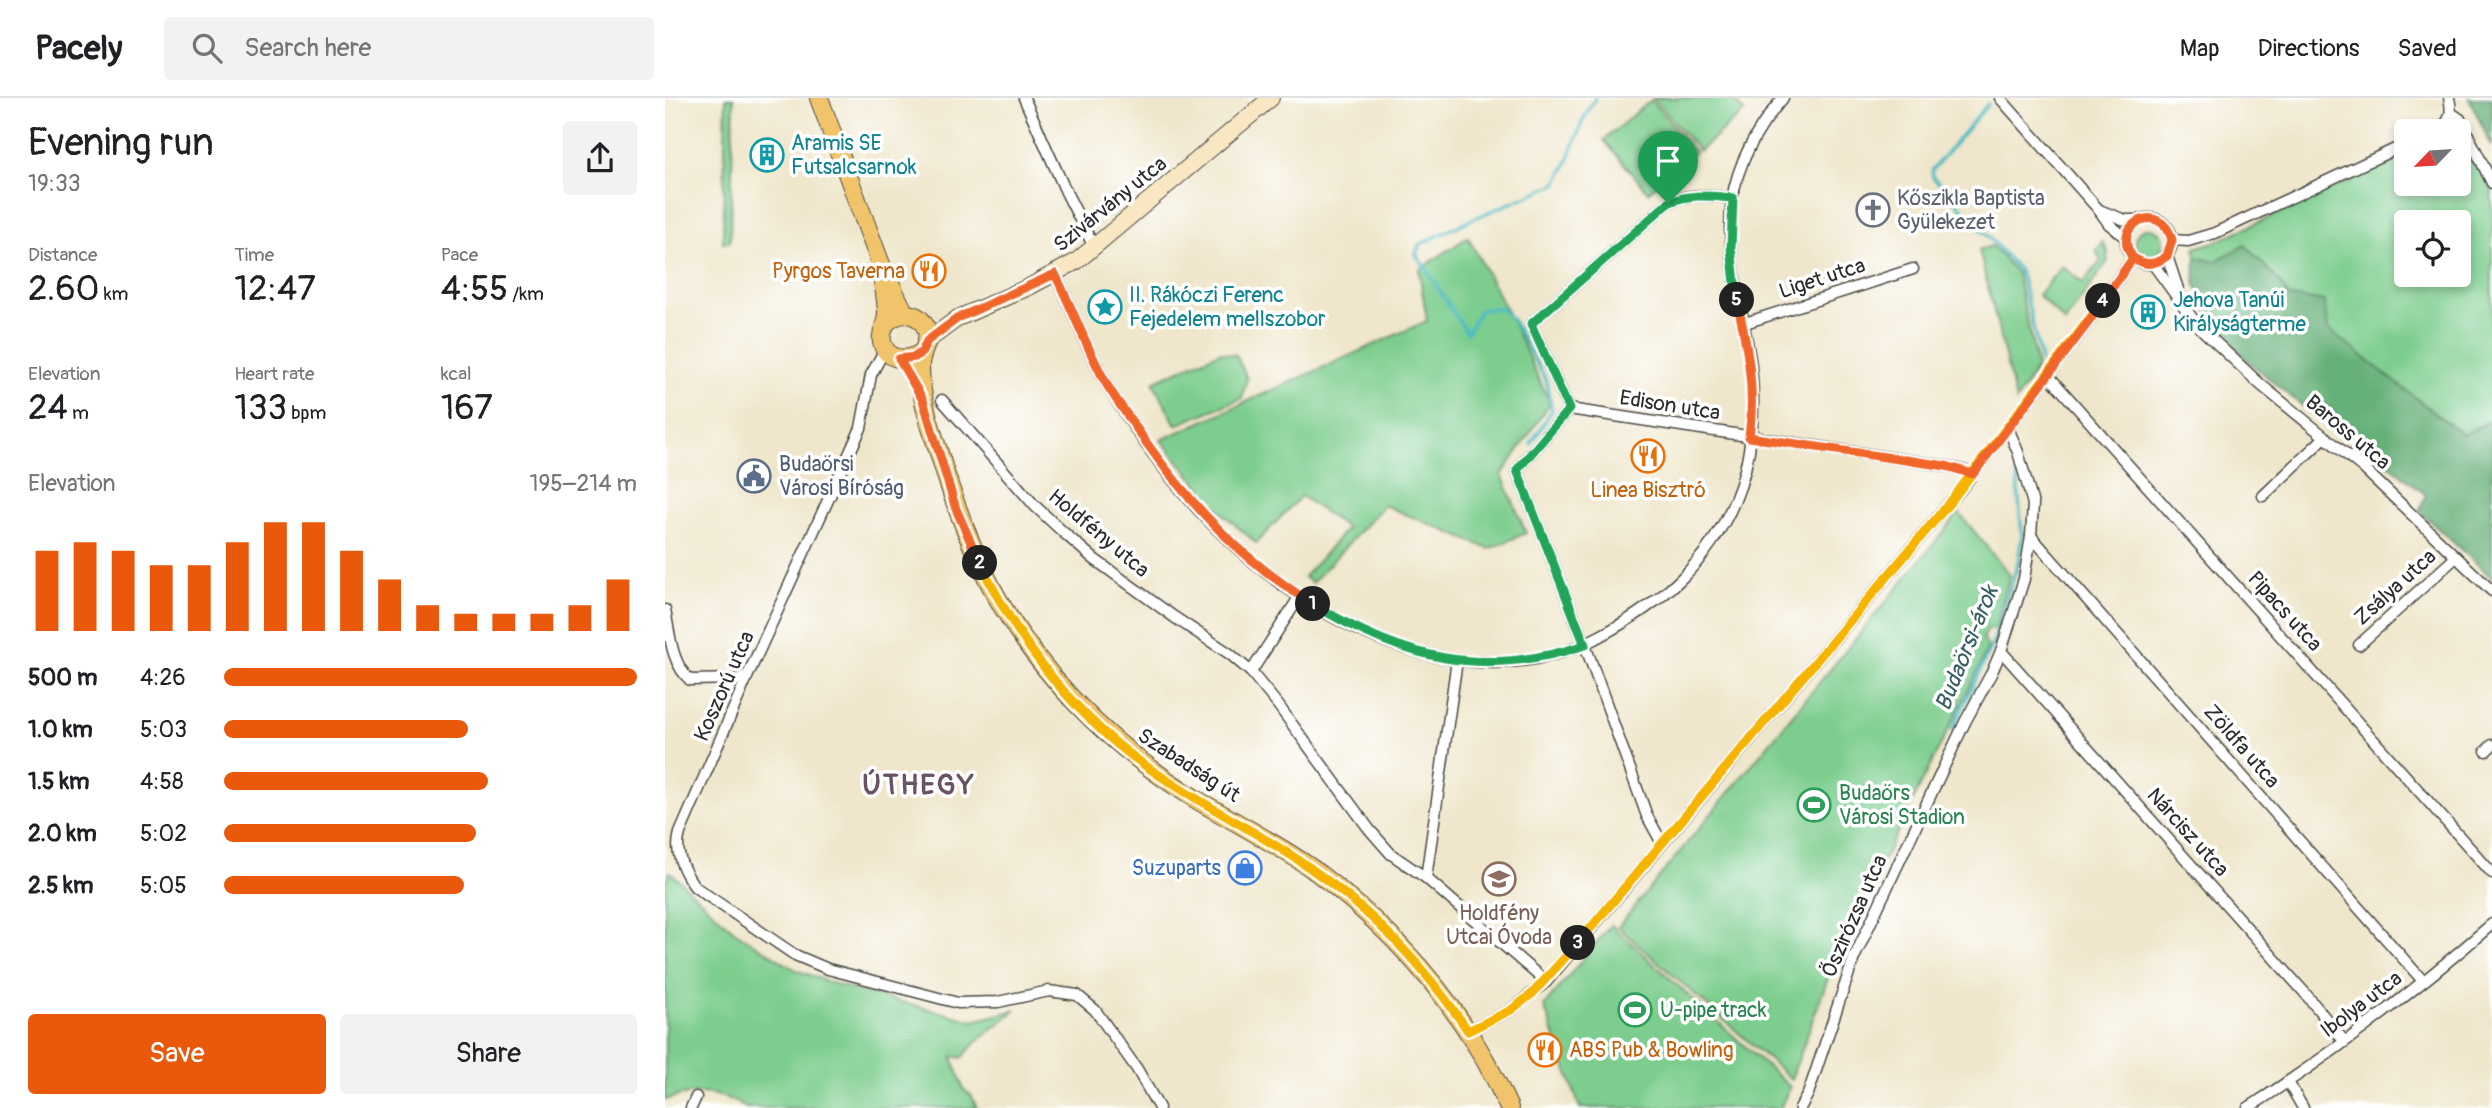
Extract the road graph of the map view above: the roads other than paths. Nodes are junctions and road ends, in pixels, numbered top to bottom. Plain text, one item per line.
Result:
1 (819, 98) edge
2 (1024, 98) edge
3 (1783, 98) edge
4 (2000, 98) edge
5 (2449, 98) edge
6 (1261, 101) edge
7 (2451, 113) junction
8 (2448, 119) edge
9 (2394, 150) edge
10 (2492, 183) edge
11 (1733, 198) junction
12 (2099, 210) junction
13 (2143, 219) junction
14 (2126, 238) junction
15 (2172, 240) junction
16 (1094, 247) junction
17 (2167, 256) junction
18 (2133, 258) junction
19 (880, 262) junction
20 (2153, 264) junction
21 (1913, 269) dead end
22 (1055, 274) junction
23 (2182, 302) junction
24 (905, 314) junction
25 (958, 318) junction
26 (922, 322) junction
27 (886, 323) junction
28 (1742, 324) junction
29 (925, 346) junction
30 (892, 354) junction
31 (2048, 375) junction
32 (923, 400) junction
33 (942, 400) dead end
34 (1569, 409) junction
35 (2007, 428) junction
36 (1749, 437) junction
37 (2325, 437) junction
38 (1973, 474) junction
39 (2263, 496) dead end
40 (2031, 536) junction
41 (2456, 557) junction
42 (2492, 591) edge
43 (1300, 596) junction
44 (665, 610) edge
45 (1585, 645) junction
46 (2359, 645) dead end
47 (2001, 651) junction
48 (1457, 660) junction
49 (1251, 672) junction
50 (748, 676) junction
51 (1662, 843) junction
52 (2492, 873) edge
53 (1426, 878) junction
54 (2492, 924) edge
55 (2423, 981) junction
56 (1546, 982) junction
57 (1468, 1031) junction
58 (2344, 1041) junction
59 (2288, 1082) junction
60 (696, 1097) dead end
61 (691, 1108) edge
62 (1159, 1108) edge
63 (1509, 1108) edge
64 (1800, 1108) edge
65 (2248, 1108) edge
66 (2303, 1108) edge

1 - 19 main road
2 - 16 street
3 - 11 street
4 - 12 street
5 - 7 street
6 - 16 street, Szivárvány utca
7 - 8 street
7 - 10 street
9 - 15 street
11 - 28 street
11 - 34 street
12 - 13 street
12 - 14 street
13 - 14 street
13 - 15 street
14 - 18 street
15 - 17 street
16 - 22 street, Szivárvány utca
17 - 20 street
17 - 23 street, Baross utca
18 - 20 street
18 - 31 street
19 - 24 main road
19 - 27 main road
20 - 23 street, Baross utca
21 - 28 street, Liget utca
22 - 25 street, Szivárvány utca
22 - 43 street
23 - 37 street, Baross utca
24 - 26 main road
24 - 27 main road
25 - 26 street, Szivárvány utca
25 - 29 street, Szivárvány utca
26 - 29 main road, Szabadság út
27 - 30 main road
28 - 36 street
29 - 30 main road
29 - 32 main road, Szabadság út
30 - 32 main road, Szabadság út
30 - 50 street, Koszorú utca
31 - 35 street
31 - 52 street, Pipacs utca
32 - 57 main road, Szabadság út
33 - 49 street, Holdfény utca
34 - 36 street, Edison utca
34 - 45 street
35 - 38 street
35 - 40 street, Őszirózsa utca
36 - 38 street, Edison utca
36 - 45 street
37 - 39 street
37 - 41 street, Baross utca
38 - 51 street
40 - 47 street, Őszirózsa utca
40 - 55 street, Zöldfa utca
41 - 42 street, Baross utca
41 - 46 street, Zsálya utca
43 - 48 street
43 - 49 street
44 - 50 street
45 - 48 street
45 - 51 street
47 - 58 street, Nárcisz utca
47 - 64 street, Őszirózsa utca
48 - 53 street
49 - 53 street, Holdfény utca
50 - 62 street, Koszorú utca
51 - 56 street
53 - 56 street, Holdfény utca
54 - 55 street, Ibolya utca
55 - 58 street, Ibolya utca
56 - 57 street
57 - 63 main road, Szabadság út
58 - 59 street, Ibolya utca
59 - 65 street, Ibolya utca
59 - 66 street
60 - 61 street

